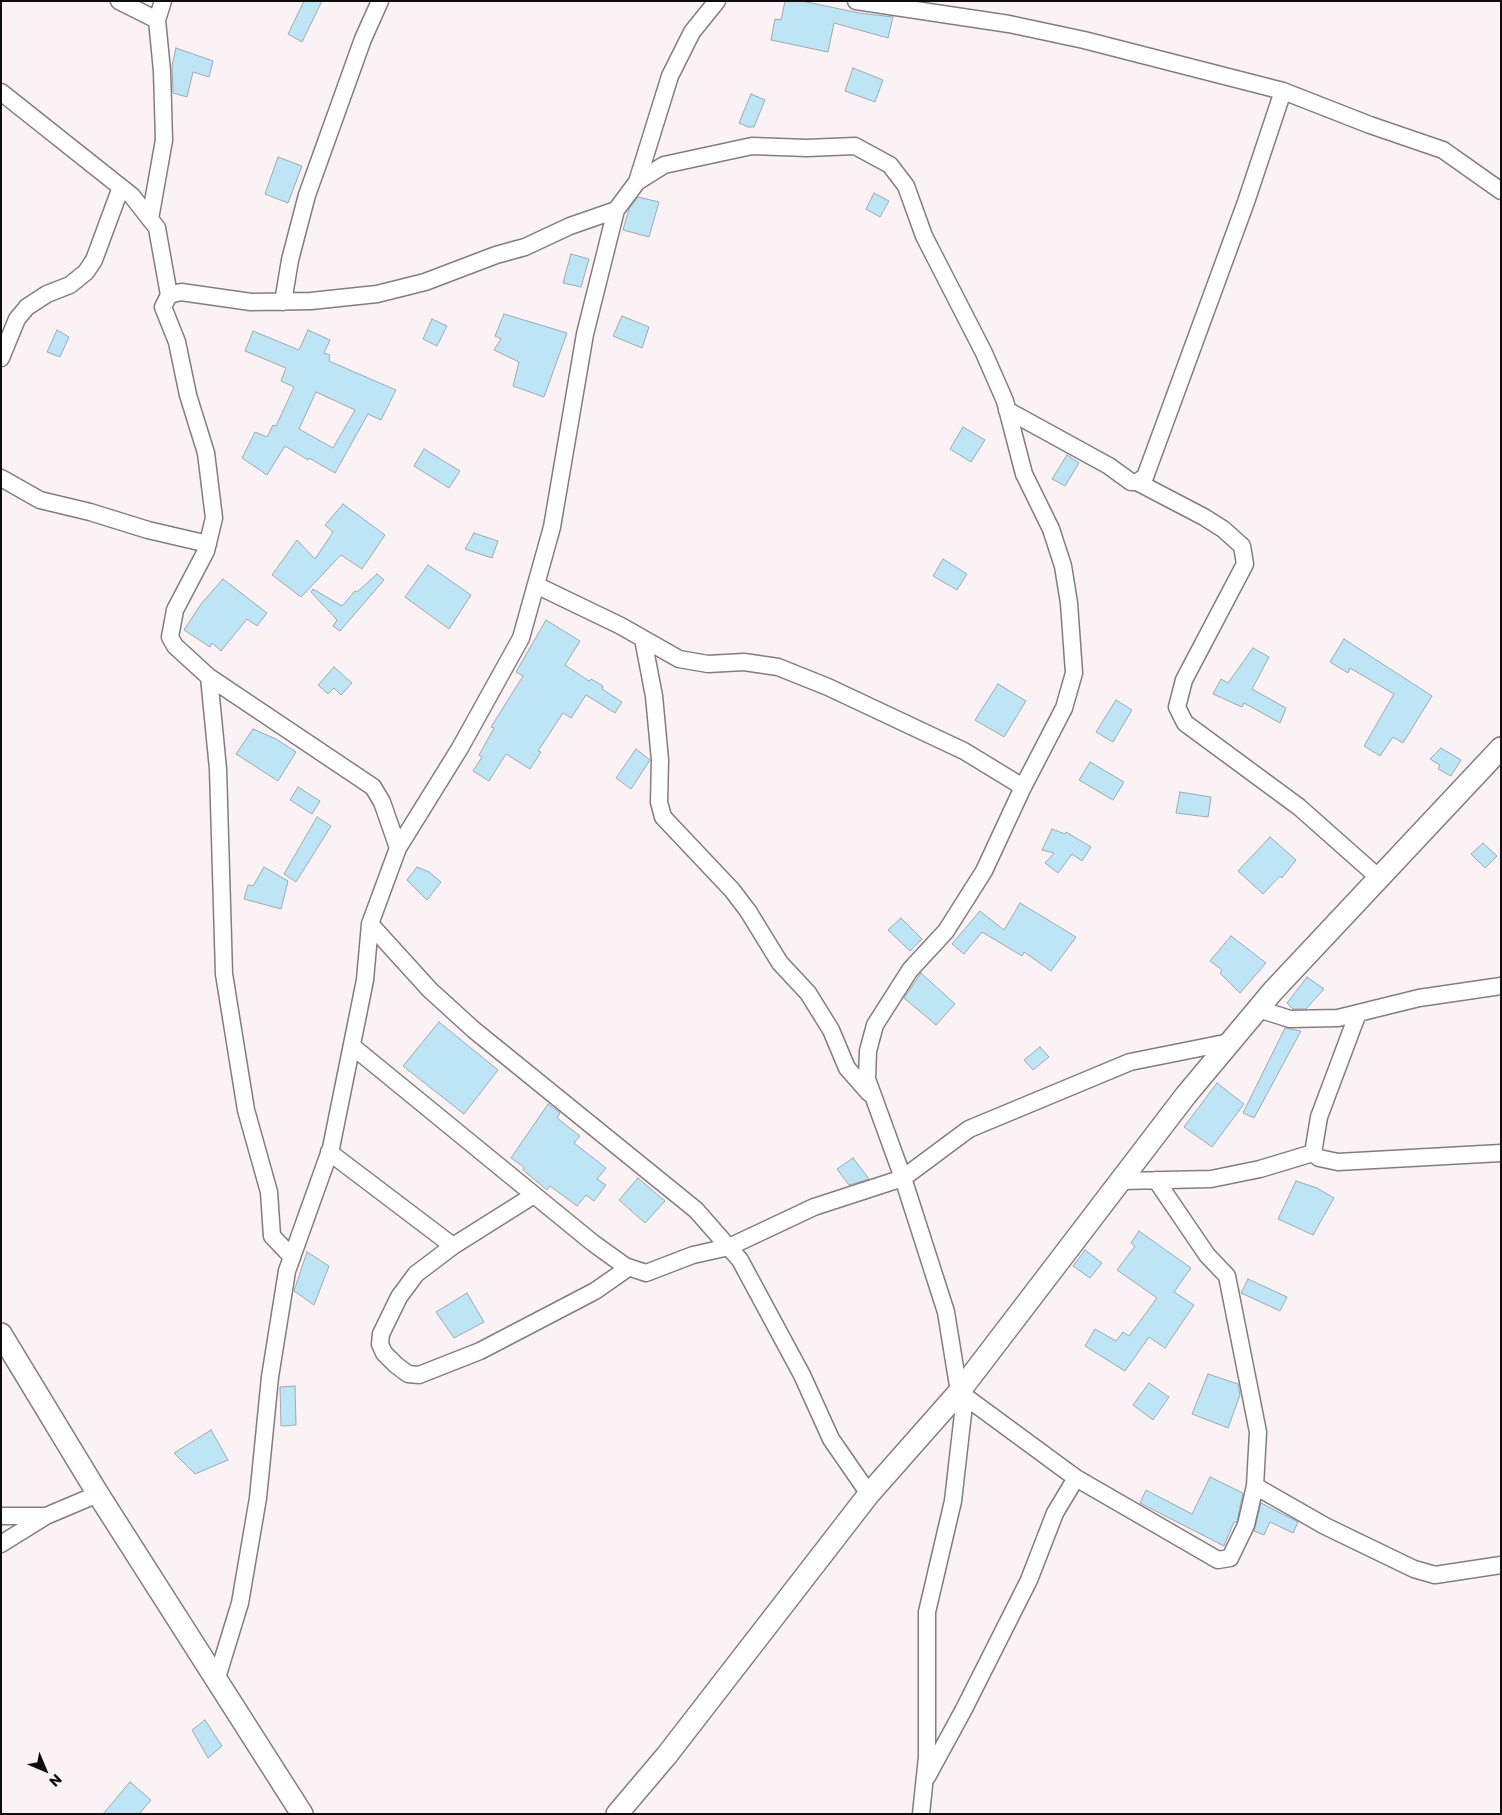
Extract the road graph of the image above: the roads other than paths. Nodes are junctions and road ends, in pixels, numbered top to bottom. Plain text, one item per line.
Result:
1 (119, 1) edge
2 (163, 1) edge
3 (380, 1) edge
4 (716, 1) edge
5 (856, 1) edge
6 (157, 20) junction
7 (1283, 90) junction
8 (1, 92) edge
9 (637, 182) junction
10 (122, 187) junction
11 (1501, 191) edge
12 (616, 210) junction
13 (150, 219) junction
14 (169, 295) junction
15 (283, 302) junction
16 (1, 358) edge
17 (1007, 410) junction
18 (1, 478) edge
19 (1137, 482) junction
20 (208, 544) junction
21 (536, 585) junction
22 (643, 639) junction
23 (209, 676) junction
24 (1501, 748) edge
25 (1023, 787) junction
26 (398, 848) junction
27 (1378, 877) junction
28 (370, 924) junction
29 (1501, 986) edge
30 (1258, 1009) junction
31 (1358, 1013) junction
32 (1230, 1042) junction
33 (352, 1046) junction
34 (874, 1100) junction
35 (329, 1152) junction
36 (1313, 1153) junction
37 (1501, 1153) edge
38 (904, 1178) junction
39 (1156, 1180) junction
40 (1121, 1181) junction
41 (534, 1195) junction
42 (453, 1246) junction
43 (729, 1247) junction
44 (292, 1257) junction
45 (628, 1268) junction
46 (1, 1334) edge
47 (962, 1394) junction
48 (1076, 1478) junction
49 (1255, 1486) junction
50 (98, 1494) junction
51 (869, 1494) junction
52 (1, 1516) edge
53 (46, 1516) junction
54 (1, 1544) edge
55 (1501, 1565) edge
56 (217, 1678) junction
57 (924, 1783) junction
58 (302, 1814) edge
59 (617, 1814) edge
60 (921, 1814) edge

1 - 6 street
2 - 6 street
3 - 15 street
4 - 9 street
5 - 7 street
6 - 13 street
7 - 11 street
7 - 19 street
8 - 10 street
9 - 12 street
9 - 17 street
10 - 13 street
10 - 16 street
12 - 15 street
12 - 21 street
13 - 14 street
14 - 15 street
14 - 20 street
17 - 19 street
17 - 25 street
18 - 20 street
19 - 27 street
20 - 23 street
21 - 22 street
21 - 26 street
22 - 25 street
22 - 34 street
23 - 26 street
23 - 44 street
24 - 27 street
25 - 34 street
26 - 28 street
27 - 30 street
28 - 33 street
28 - 43 street
29 - 31 street
30 - 31 street
30 - 32 street
31 - 36 street
32 - 38 street
32 - 40 street
33 - 35 street
33 - 41 street
34 - 38 street
35 - 42 street
35 - 44 street
36 - 37 street
36 - 39 street
38 - 43 street
38 - 47 street
39 - 40 street
39 - 49 street
40 - 47 street
41 - 42 street
41 - 45 street
42 - 45 street
43 - 45 street
43 - 51 street
44 - 56 street
46 - 50 street
47 - 48 street
47 - 51 street
47 - 57 street
48 - 49 street
48 - 57 street
49 - 55 street
50 - 53 street
50 - 56 street
51 - 59 street
52 - 53 street
53 - 54 street
56 - 58 street
57 - 60 street

